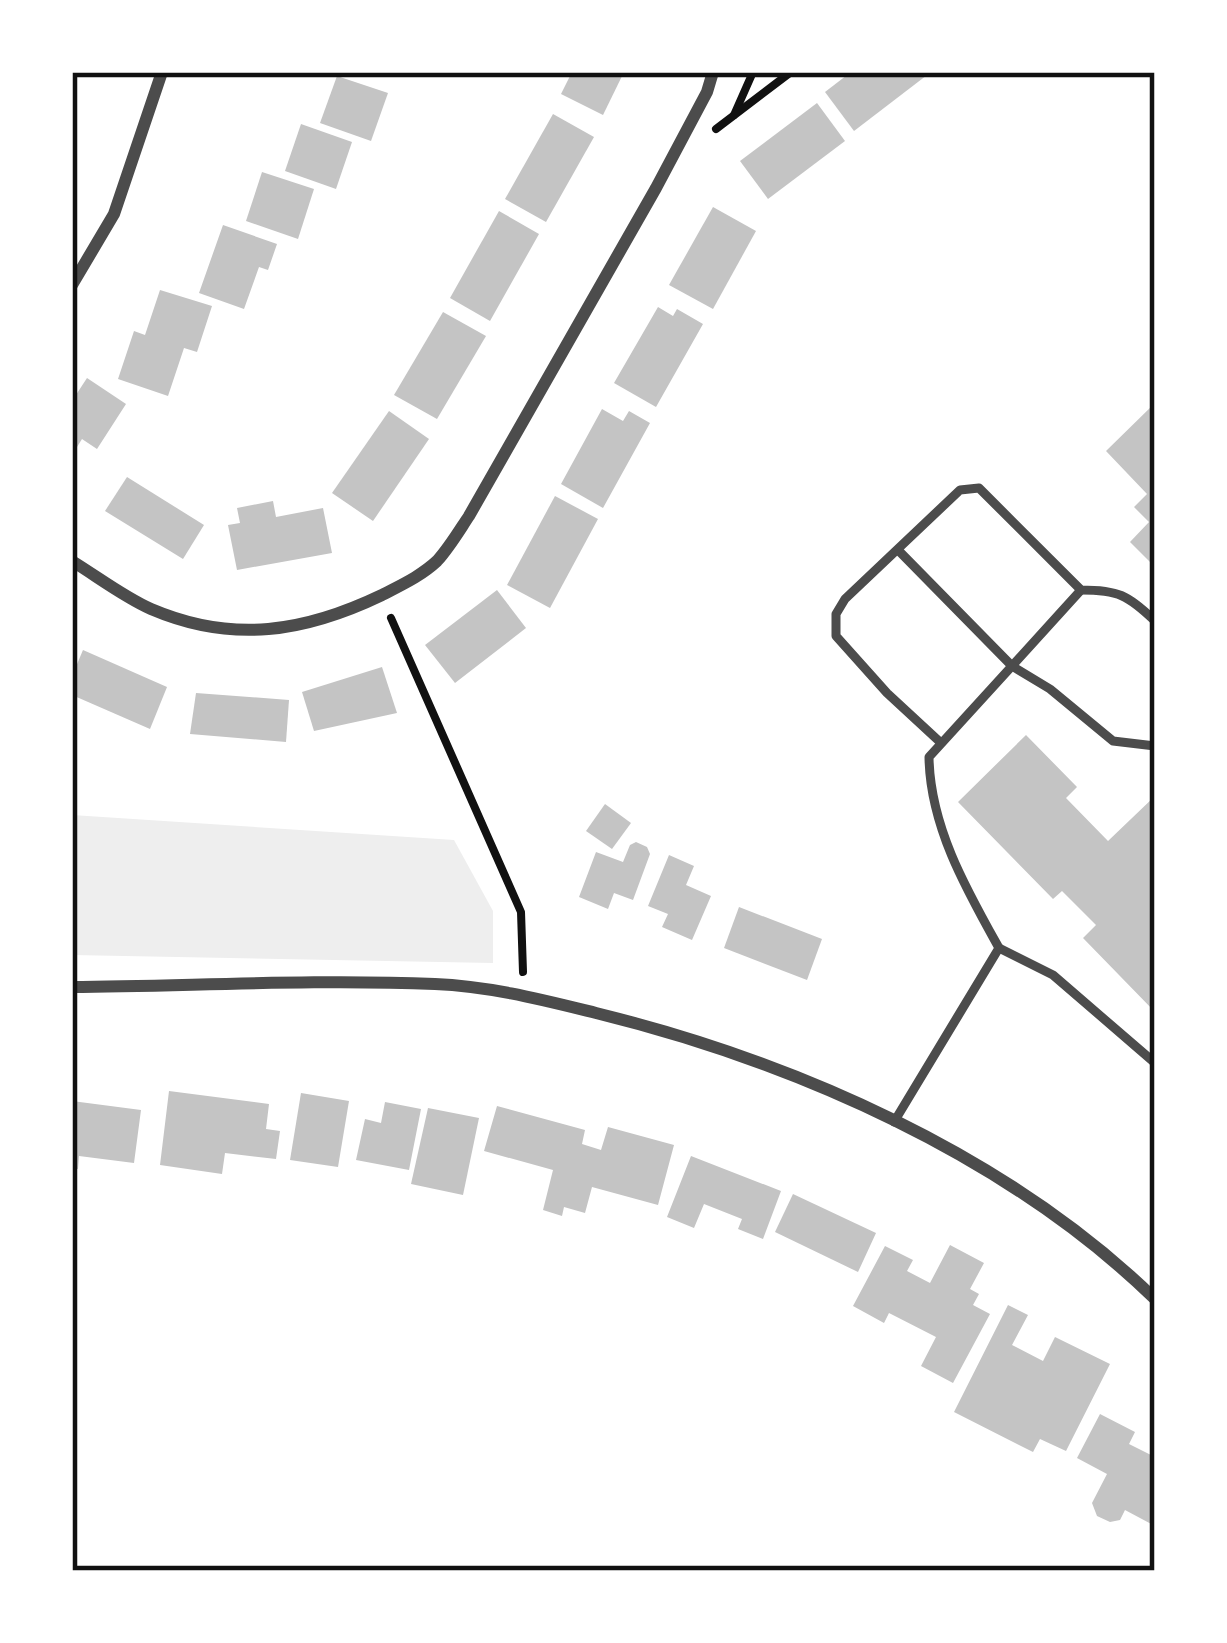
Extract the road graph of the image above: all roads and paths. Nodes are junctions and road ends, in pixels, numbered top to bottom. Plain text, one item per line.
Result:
1 (162, 72) edge
2 (713, 72) edge
3 (753, 72) edge
4 (791, 72) edge
5 (734, 116) junction
6 (667, 166) junction
7 (72, 285) edge
8 (898, 550) junction
9 (72, 562) edge
10 (1081, 590) junction
11 (381, 595) junction
12 (1155, 622) edge
13 (1012, 666) junction
14 (940, 742) junction
15 (1155, 746) edge
16 (999, 948) junction
17 (72, 987) edge
18 (524, 995) junction
19 (1155, 1064) edge
20 (894, 1122) junction
21 (1155, 1299) edge

1 - 7 street
2 - 6 street
3 - 5 path
4 - 5 path
5 - 6 path
6 - 11 street
8 - 10 lane
8 - 13 lane
8 - 14 lane
9 - 11 street
10 - 12 lane
10 - 13 lane
11 - 18 path
13 - 14 lane
13 - 15 lane
14 - 16 lane
16 - 19 lane
16 - 20 lane
17 - 18 street
18 - 20 street
20 - 21 street

